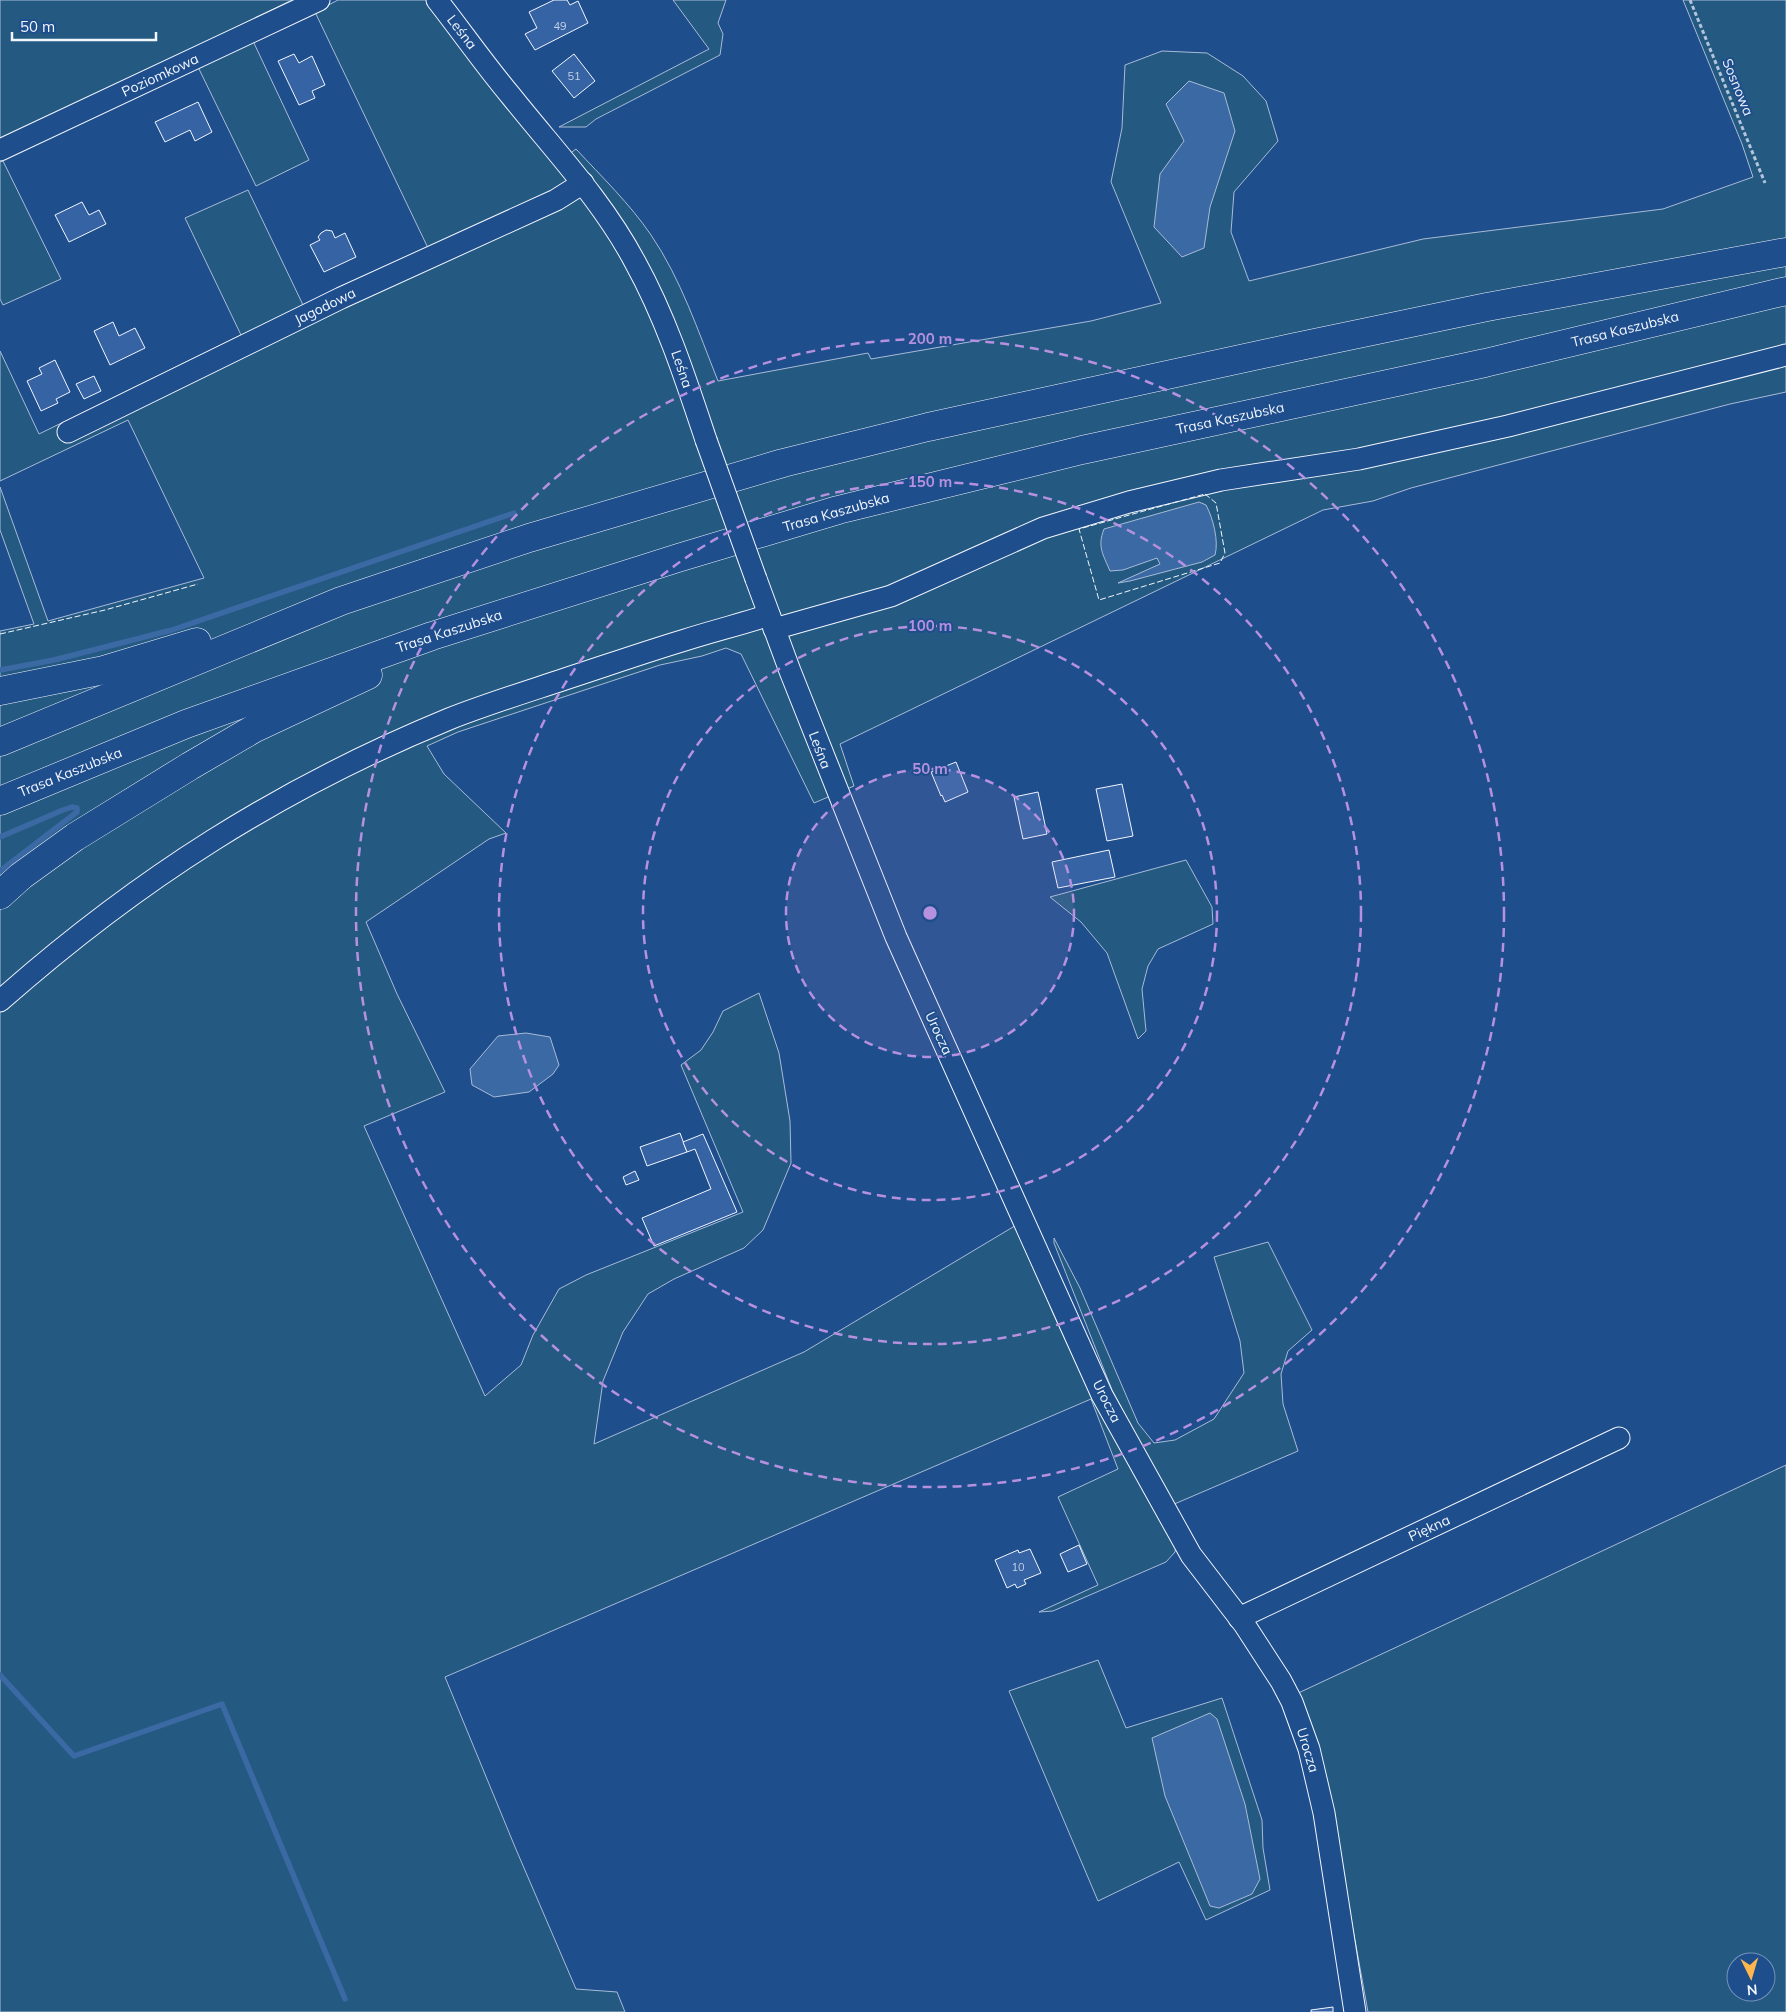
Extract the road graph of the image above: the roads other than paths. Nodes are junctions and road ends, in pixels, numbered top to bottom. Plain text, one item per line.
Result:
1 (319, 0) edge
2 (437, 0) edge
3 (0, 150) edge
4 (583, 183) junction
5 (1786, 252) edge
6 (1786, 291) edge
7 (1786, 355) edge
8 (68, 432) dead end
9 (341, 602) junction
10 (525, 606) junction
11 (772, 622) junction
12 (0, 692) edge
13 (0, 742) edge
14 (835, 788) joint
15 (0, 801) edge
16 (0, 896) edge
17 (0, 1001) edge
18 (1619, 1438) dead end
19 (1239, 1618) junction
20 (1355, 2012) edge

1 - 3 street, Poziomkowa
2 - 4 street, Leśna
4 - 8 street, Jagodowa
4 - 11 street, Leśna, bridge
5 - 9 highway
6 - 10 highway, Trasa Kaszubska
7 - 11 street
9 - 12 highway
9 - 13 highway
10 - 15 highway, Trasa Kaszubska
10 - 16 highway
11 - 14 street, Leśna
11 - 17 street
14 - 19 street, Urocza
18 - 19 street, Piękna
19 - 20 street, Urocza

